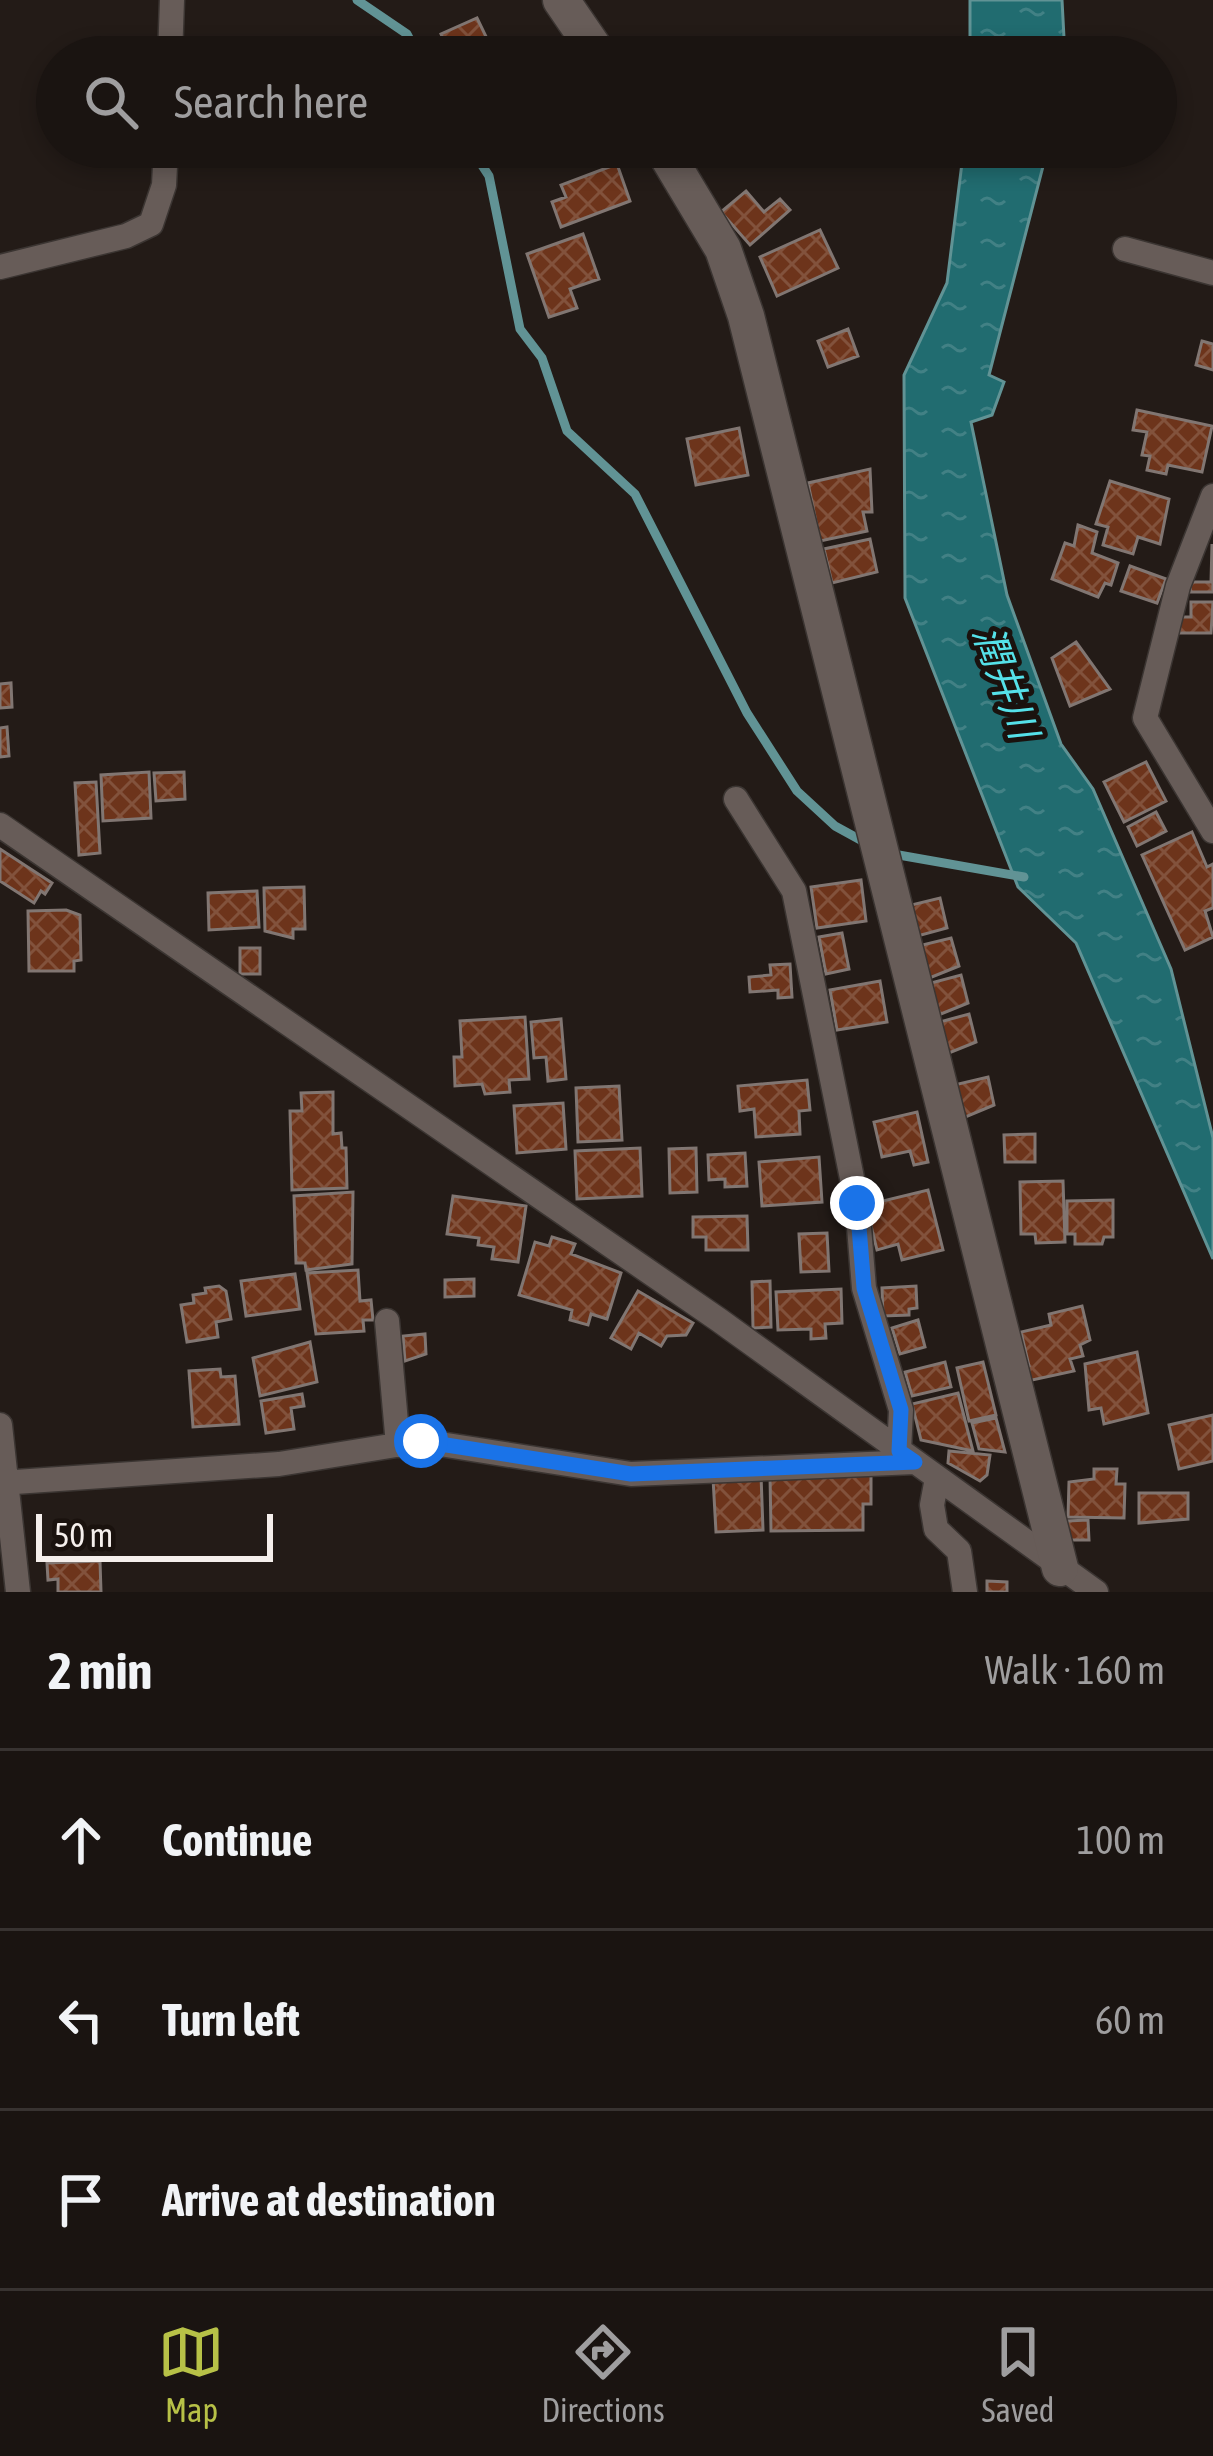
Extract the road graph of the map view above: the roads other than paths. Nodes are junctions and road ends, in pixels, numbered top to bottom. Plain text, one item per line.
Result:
1 (172, 0) edge
2 (561, 0) edge
3 (171, 36) edge
4 (586, 36) edge
5 (165, 168) edge
6 (675, 168) edge
7 (1125, 249) dead end
8 (0, 267) edge
9 (1213, 272) edge
10 (1213, 496) edge
11 (736, 799) dead end
12 (0, 826) edge
13 (1213, 831) edge
14 (387, 1321) dead end
15 (0, 1425) edge
16 (398, 1445) junction
17 (907, 1456) junction
18 (937, 1478) junction
19 (4, 1485) edge
20 (1060, 1568) junction
21 (18, 1592) edge
22 (965, 1592) edge
23 (1096, 1592) edge

1 - 3 street
2 - 4 street
5 - 8 street
6 - 20 street
7 - 9 street
10 - 13 street
11 - 17 street
12 - 17 street
14 - 16 street
15 - 19 street
16 - 17 street
16 - 19 street
17 - 18 street
18 - 20 street
18 - 22 street
19 - 21 street
20 - 23 street

